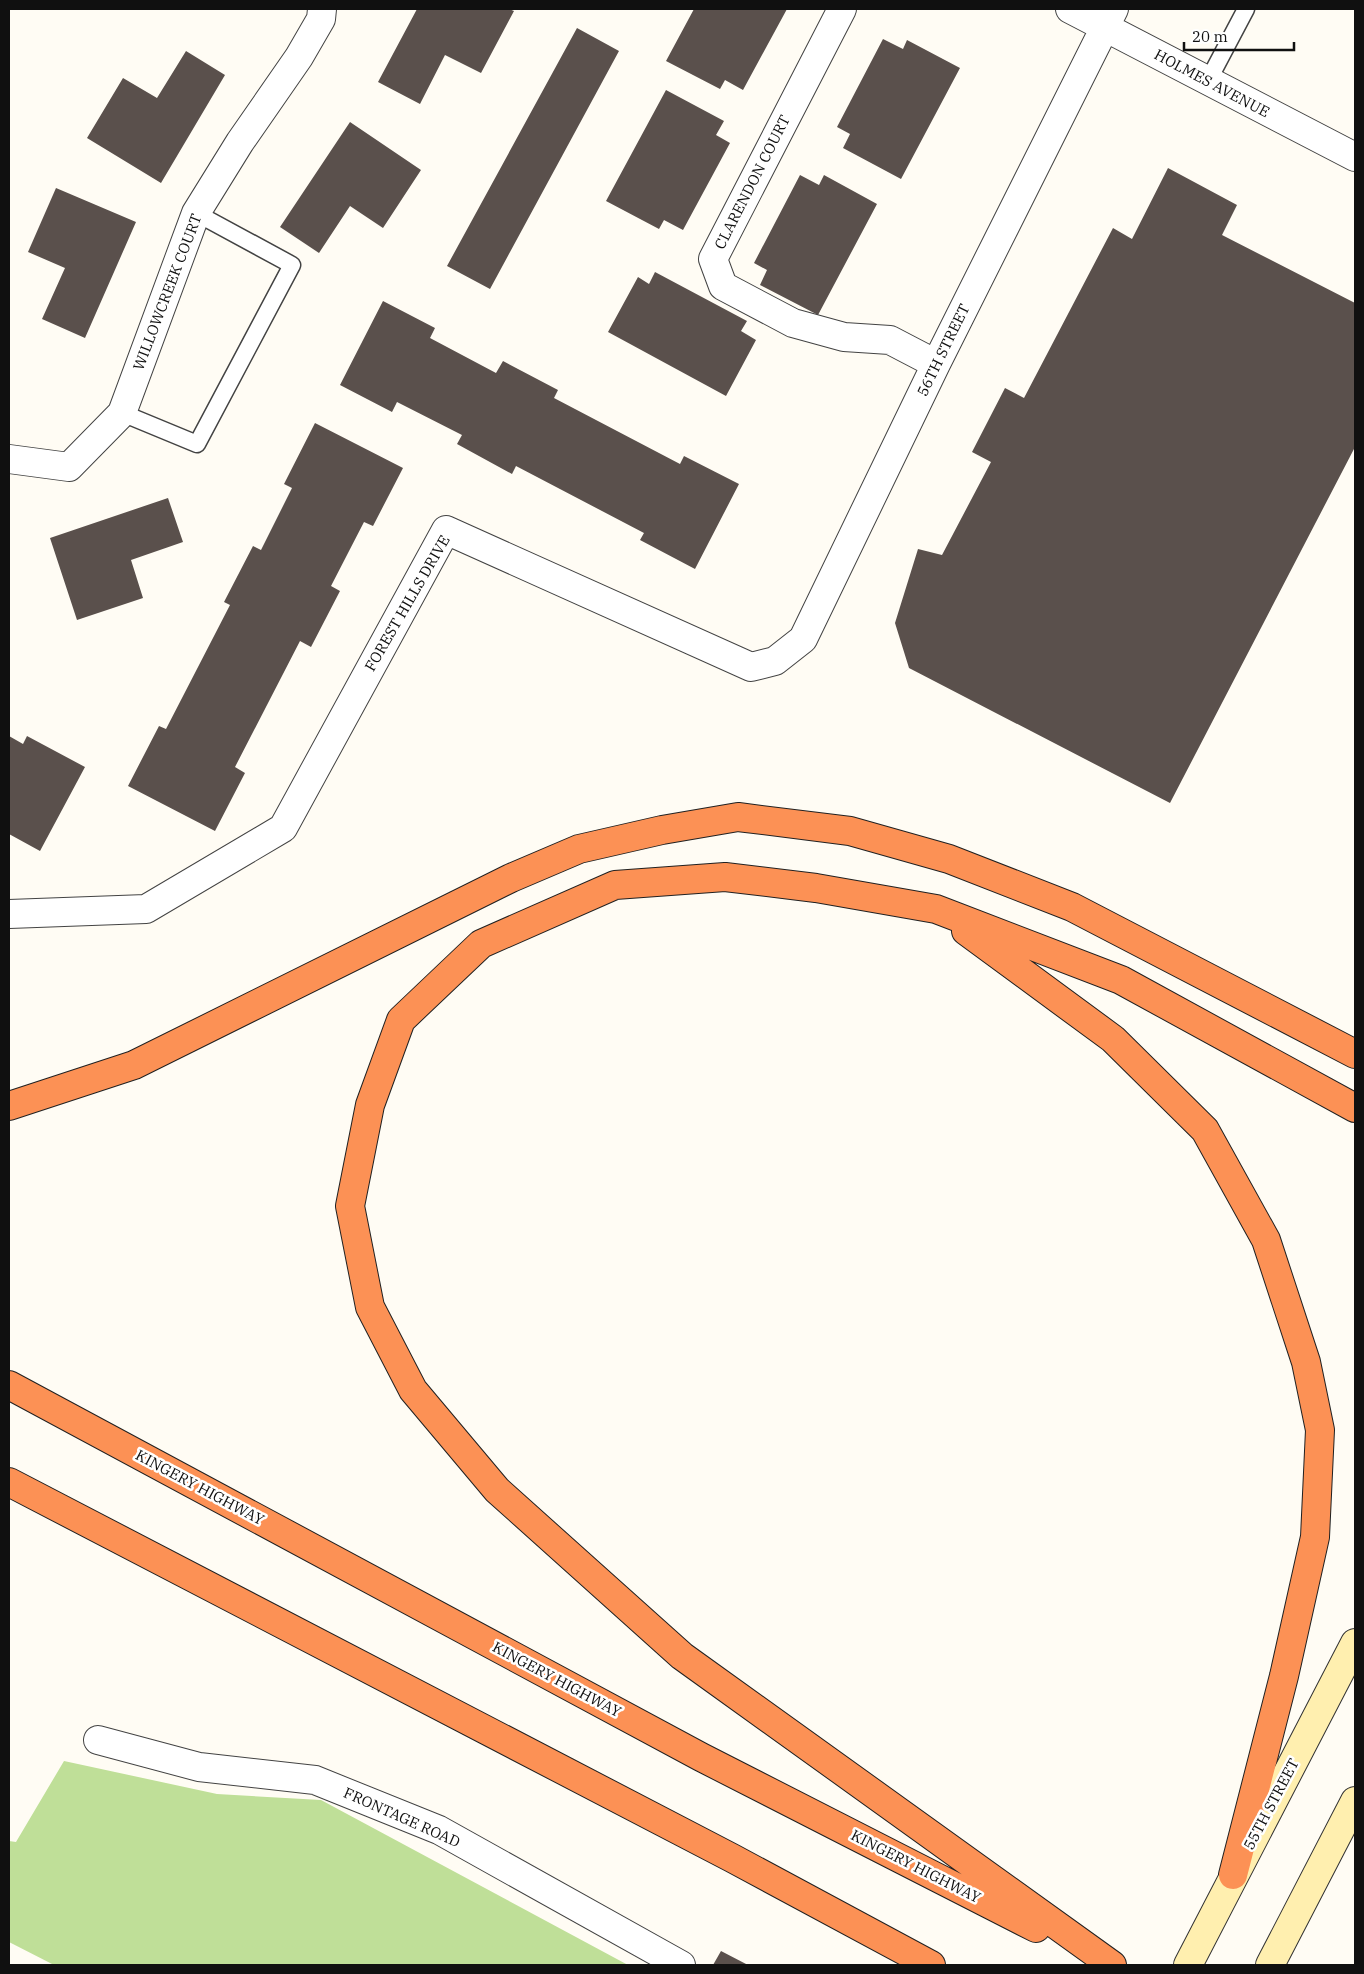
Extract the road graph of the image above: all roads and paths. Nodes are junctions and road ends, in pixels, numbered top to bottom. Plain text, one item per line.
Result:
1 (322, 9) edge
2 (842, 9) edge
3 (1070, 9) edge
4 (1246, 9) edge
5 (1110, 18) edge
6 (1208, 81) junction
7 (1355, 157) edge
8 (196, 213) junction
9 (936, 364) junction
10 (122, 413) junction
11 (9, 460) edge
12 (752, 667) joint
13 (936, 910) junction
14 (9, 914) edge
15 (1355, 1054) edge
16 (9, 1106) edge
17 (1355, 1108) edge
18 (9, 1385) edge
19 (9, 1482) edge
20 (1355, 1643) edge
21 (98, 1740) dead end
22 (1355, 1801) edge
23 (1233, 1875) junction
24 (681, 1965) edge
25 (931, 1965) edge
26 (1110, 1965) edge
27 (1188, 1965) edge
28 (1270, 1965) edge

1 - 8 street, WILLOWCREEK COURT
2 - 9 street, CLARENDON COURT
3 - 5 street, HOLMES AVENUE
4 - 6 lane
5 - 6 street, HOLMES AVENUE
5 - 9 street, 56TH STREET
6 - 7 street, HOLMES AVENUE
8 - 10 street, WILLOWCREEK COURT
8 - 10 lane
9 - 12 street, 56TH STREET
10 - 11 street, WILLOWCREEK COURT
12 - 14 street, FOREST HILLS DRIVE
13 - 17 highway
13 - 23 highway
13 - 26 highway
15 - 16 highway
18 - 26 highway, KINGERY HIGHWAY
19 - 25 highway
20 - 23 main road, 55TH STREET
21 - 24 street, FRONTAGE ROAD
22 - 28 main road
23 - 27 main road, 55TH STREET

